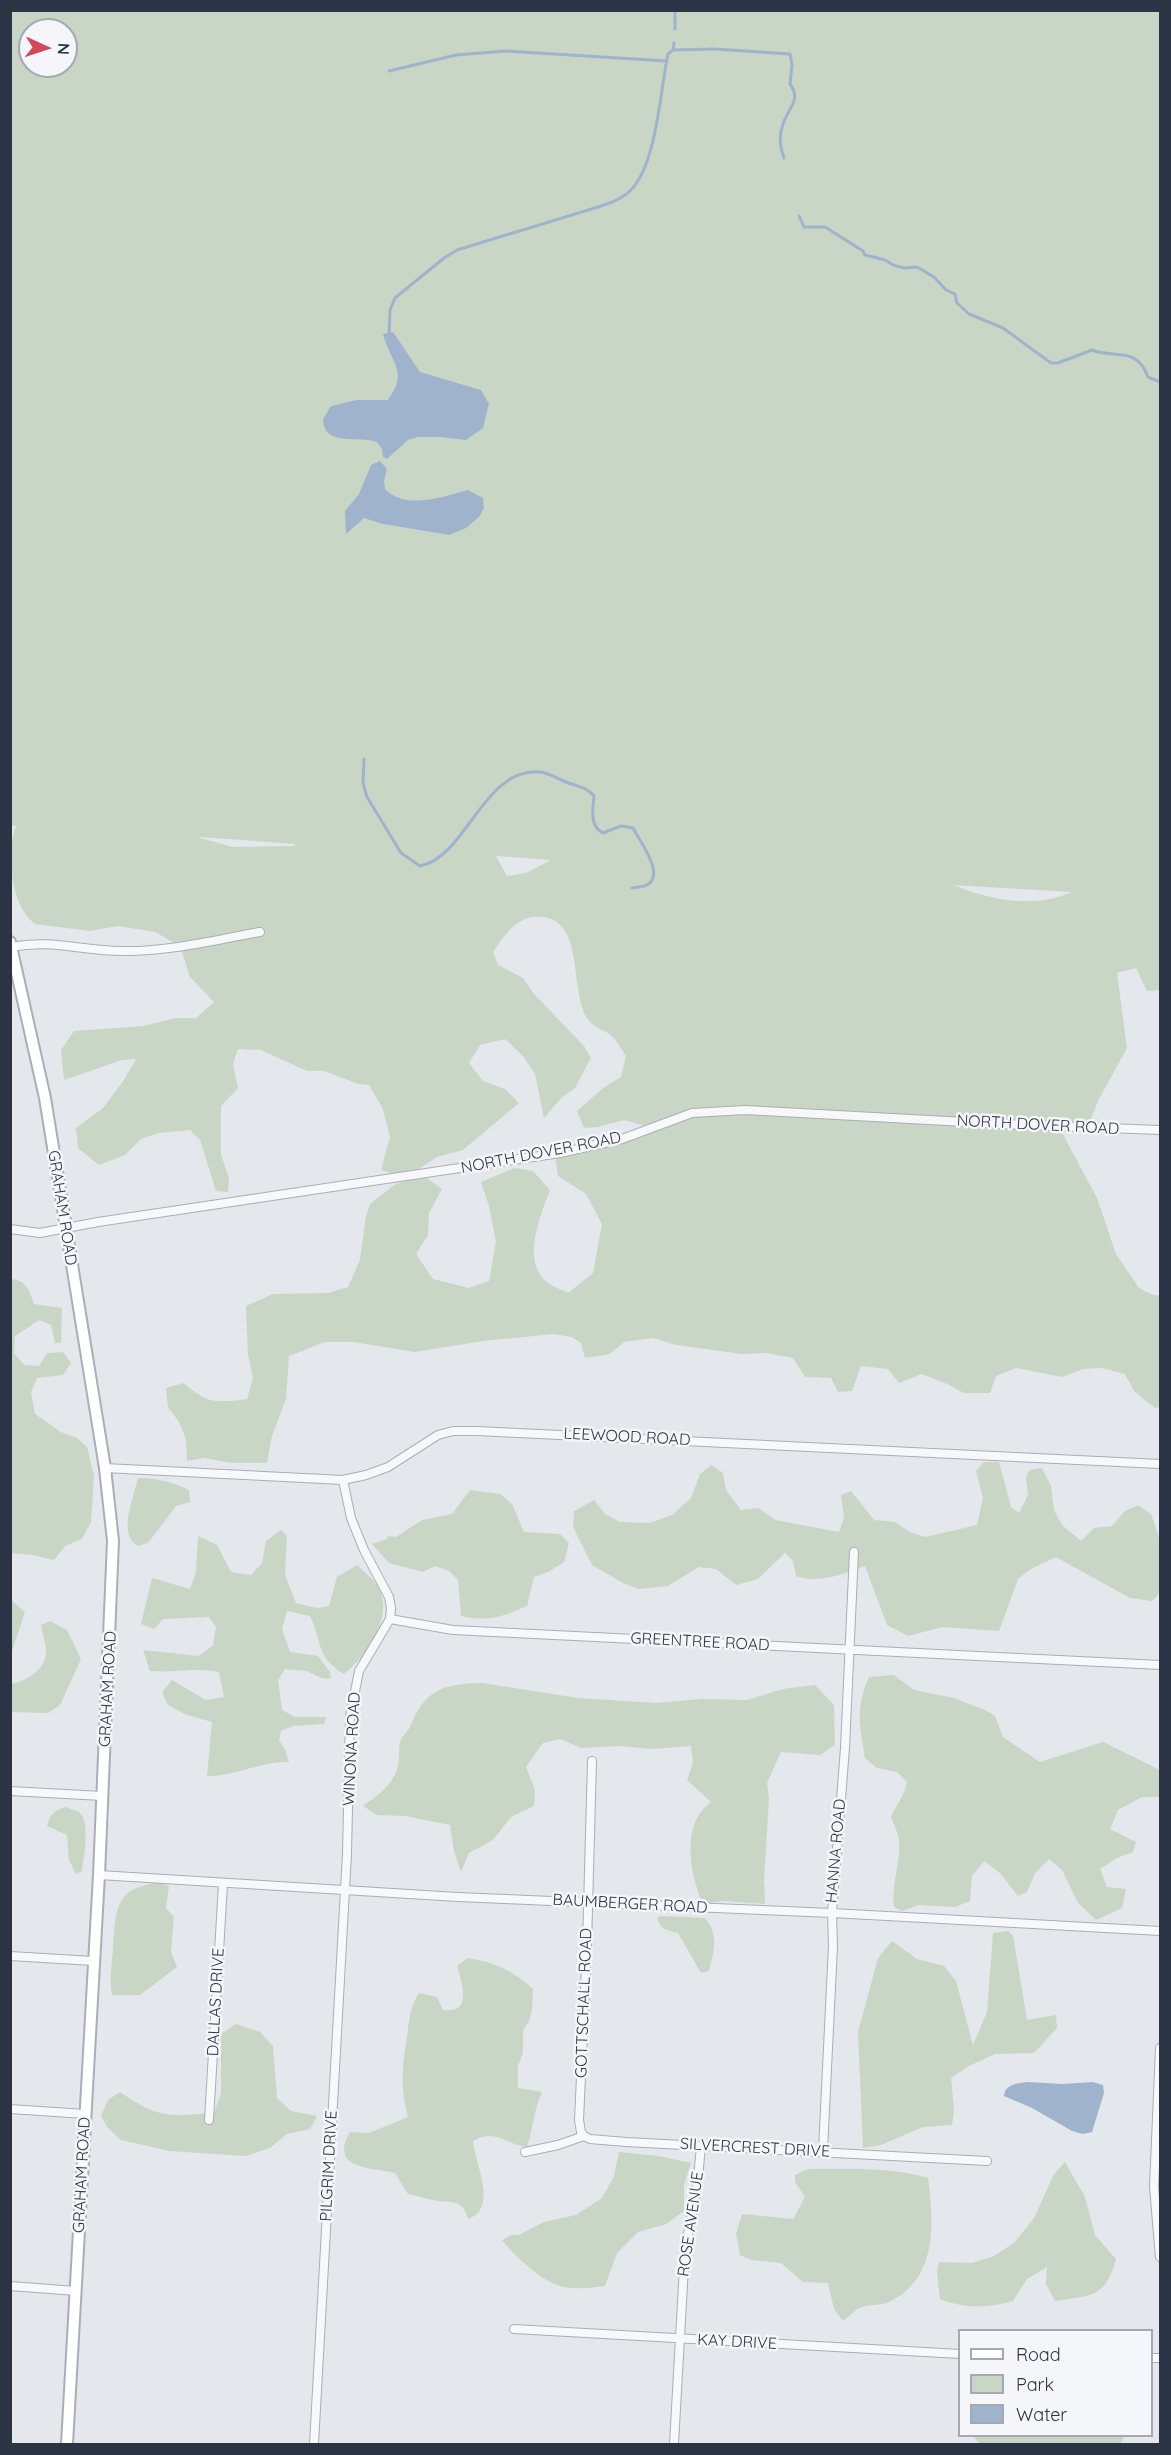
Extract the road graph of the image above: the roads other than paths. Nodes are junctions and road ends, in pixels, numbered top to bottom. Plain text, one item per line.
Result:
1 (260, 932) dead end
2 (11, 945) edge
3 (1161, 1130) edge
4 (10, 1228) edge
5 (65, 1229) junction
6 (1161, 1464) edge
7 (105, 1468) junction
8 (343, 1480) junction
9 (854, 1552) dead end
10 (390, 1619) junction
11 (850, 1650) junction
12 (1161, 1665) edge
13 (592, 1761) dead end
14 (10, 1791) edge
15 (102, 1796) junction
16 (99, 1875) junction
17 (223, 1884) junction
18 (345, 1888) junction
19 (588, 1902) junction
20 (832, 1913) junction
21 (1161, 1931) edge
22 (10, 1956) edge
23 (93, 1961) junction
24 (1160, 2048) edge
25 (10, 2109) edge
26 (86, 2114) junction
27 (209, 2120) dead end
28 (584, 2136) junction
29 (701, 2146) junction
30 (823, 2151) junction
31 (525, 2152) dead end
32 (987, 2161) dead end
33 (1161, 2257) edge
34 (10, 2286) edge
35 (76, 2291) junction
36 (514, 2329) dead end
37 (681, 2339) junction
38 (958, 2354) edge
39 (67, 2445) edge
40 (314, 2445) edge
41 (674, 2445) edge

1 - 2 street
2 - 5 main road, GRAHAM ROAD
3 - 5 street, NORTH DOVER ROAD
4 - 5 street, NORTH DOVER ROAD
5 - 7 main road, GRAHAM ROAD
6 - 8 street, LEEWOOD ROAD
7 - 8 street, LEEWOOD ROAD
7 - 15 main road, GRAHAM ROAD
8 - 10 street
9 - 11 street, HANNA ROAD
10 - 11 street, GREENTREE ROAD
10 - 18 street, WINONA ROAD
11 - 12 street, GREENTREE ROAD
11 - 20 street, HANNA ROAD
13 - 19 street, GOTTSCHALL ROAD
14 - 15 street
15 - 16 main road, GRAHAM ROAD
16 - 17 street, BAUMBERGER ROAD
16 - 23 main road, GRAHAM ROAD
17 - 18 street, BAUMBERGER ROAD
17 - 27 street, DALLAS DRIVE
18 - 19 street, BAUMBERGER ROAD
18 - 40 street, PILGRIM DRIVE
19 - 20 street, BAUMBERGER ROAD
19 - 28 street, GOTTSCHALL ROAD
20 - 21 street, BAUMBERGER ROAD
20 - 30 street, HANNA ROAD
22 - 23 street
23 - 26 main road, GRAHAM ROAD
24 - 33 street
25 - 26 street
26 - 35 main road, GRAHAM ROAD
28 - 29 street, SILVERCREST DRIVE
28 - 31 street, SILVERCREST DRIVE
29 - 30 street, SILVERCREST DRIVE
29 - 37 street, ROSE AVENUE
30 - 32 street, SILVERCREST DRIVE
34 - 35 street
35 - 39 main road, GRAHAM ROAD
36 - 37 street, KAY DRIVE
37 - 38 street, KAY DRIVE
37 - 41 street, ROSE AVENUE

